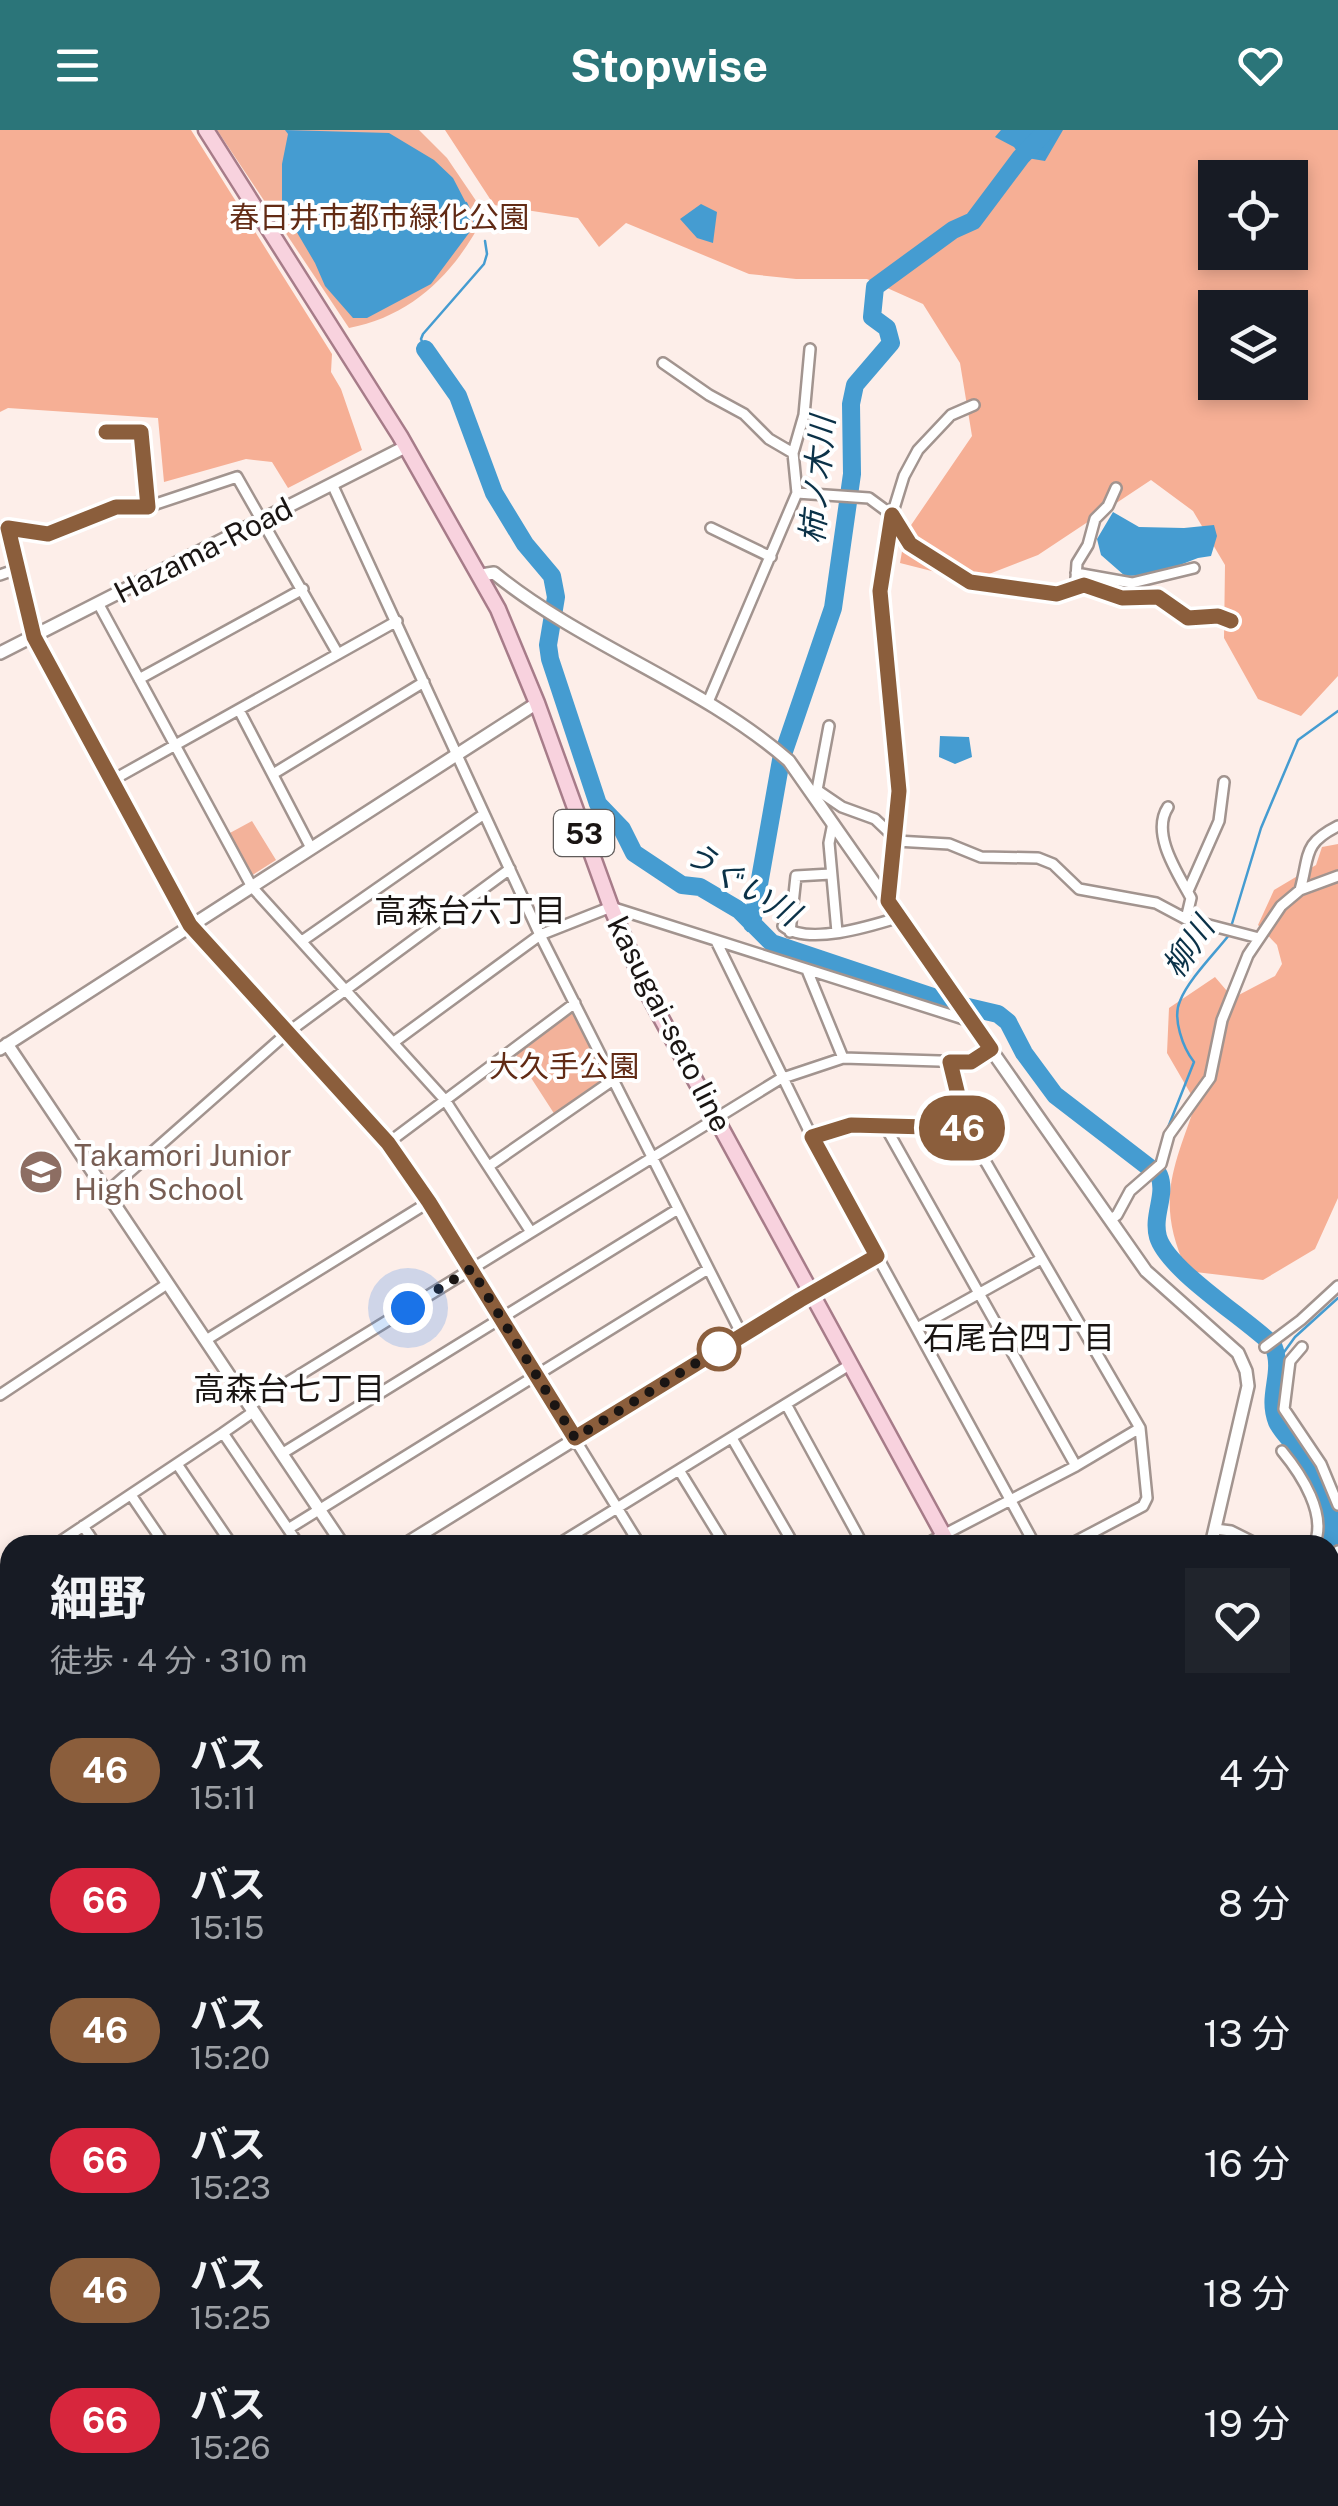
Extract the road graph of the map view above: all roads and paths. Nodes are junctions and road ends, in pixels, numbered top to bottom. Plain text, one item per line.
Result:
1 (206, 130) edge
2 (810, 349) dead end
3 (663, 363) dead end
4 (974, 405) dead end
5 (106, 432) dead end
6 (405, 447) junction
7 (793, 454) junction
8 (332, 484) junction
9 (1116, 488) dead end
10 (797, 493) junction
11 (148, 507) junction
12 (892, 515) junction
13 (262, 520) junction
14 (4, 528) edge
15 (711, 528) dead end
16 (770, 558) junction
17 (1194, 568) dead end
18 (17, 569) junction
19 (1076, 572) junction
20 (0, 575) edge
21 (480, 575) junction
22 (1077, 586) junction
23 (303, 589) junction
24 (98, 604) junction
25 (397, 621) junction
26 (1231, 621) dead end
27 (34, 637) junction
28 (0, 653) edge
29 (338, 654) junction
30 (140, 679) junction
31 (424, 682) junction
32 (708, 702) junction
33 (537, 703) junction
34 (240, 710) junction
35 (829, 726) dead end
36 (176, 745) junction
37 (458, 756) junction
38 (273, 774) junction
39 (112, 782) junction
40 (1224, 782) dead end
41 (815, 791) junction
42 (1168, 806) dead end
43 (484, 814) junction
44 (833, 823) junction
45 (1338, 826) edge
46 (896, 840) junction
47 (1194, 840) dead end
48 (1206, 845) junction
49 (311, 848) junction
50 (510, 869) junction
51 (832, 874) junction
52 (1338, 876) edge
53 (252, 886) junction
54 (1300, 890) junction
55 (1188, 891) junction
56 (888, 901) junction
57 (611, 908) junction
58 (900, 917) junction
59 (1186, 919) junction
60 (190, 925) junction
61 (837, 932) junction
62 (540, 935) junction
63 (1258, 938) junction
64 (302, 941) junction
65 (716, 941) junction
66 (808, 970) junction
67 (346, 990) junction
68 (575, 1003) junction
69 (964, 1012) junction
70 (287, 1033) junction
71 (394, 1042) junction
72 (4, 1046) edge
73 (991, 1049) junction
74 (843, 1058) junction
75 (950, 1062) junction
76 (783, 1078) junction
77 (613, 1080) junction
78 (444, 1100) junction
79 (716, 1118) junction
80 (885, 1126) junction
81 (966, 1128) junction
82 (812, 1137) junction
83 (388, 1143) junction
84 (652, 1157) junction
85 (488, 1166) junction
86 (106, 1192) junction
87 (429, 1202) junction
88 (678, 1209) junction
89 (1110, 1220) junction
90 (530, 1232) junction
91 (877, 1256) junction
92 (1041, 1259) junction
93 (471, 1269) junction
94 (708, 1269) junction
95 (167, 1284) junction
96 (1338, 1286) edge
97 (811, 1293) junction
98 (978, 1294) junction
99 (502, 1319) junction
100 (916, 1328) junction
101 (742, 1334) junction
102 (206, 1340) junction
103 (1264, 1347) dead end
104 (1302, 1347) dead end
105 (851, 1364) junction
106 (536, 1374) junction
107 (0, 1395) edge
108 (786, 1404) junction
109 (251, 1409) junction
110 (1140, 1428) junction
111 (224, 1432) junction
112 (575, 1438) junction
113 (732, 1438) junction
114 (1282, 1451) dead end
115 (283, 1453) junction
116 (176, 1464) junction
117 (1076, 1466) junction
118 (679, 1470) junction
119 (1333, 1491) junction
120 (131, 1495) junction
121 (1011, 1501) junction
122 (1312, 1501) junction
123 (1338, 1505) edge
124 (618, 1508) junction
125 (320, 1510) junction
126 (83, 1526) junction
127 (288, 1528) junction
128 (1215, 1529) junction
129 (70, 1535) edge
130 (89, 1535) edge
131 (158, 1535) edge
132 (225, 1535) edge
133 (293, 1535) edge
134 (336, 1535) edge
135 (420, 1535) edge
136 (573, 1535) edge
137 (634, 1535) edge
138 (719, 1535) edge
139 (788, 1535) edge
140 (858, 1535) edge
141 (944, 1535) edge
142 (955, 1535) edge
143 (1030, 1535) edge
144 (1089, 1535) edge
145 (1214, 1535) edge
146 (1238, 1535) edge
147 (1319, 1535) edge

1 - 6 main road, kasugai-seto line / 53
2 - 7 street
3 - 7 street
4 - 12 street
5 - 11 street
6 - 8 street, Hazama-Road
6 - 21 main road, kasugai-seto line / 53
7 - 10 street
8 - 13 street, Hazama-Road
8 - 25 street
9 - 19 street
10 - 12 street
10 - 16 street
11 - 13 street
11 - 14 street
12 - 22 street
12 - 46 street
13 - 23 street
13 - 24 street, Hazama-Road
14 - 18 street
15 - 16 street
16 - 32 street
17 - 19 street
18 - 20 street
18 - 27 street
19 - 22 street
21 - 32 street
21 - 33 main road, kasugai-seto line / 53
22 - 26 street
23 - 29 street
23 - 30 street
24 - 27 street, Hazama-Road
24 - 30 street
25 - 29 street
25 - 31 street
27 - 28 street, Hazama-Road
27 - 39 street
29 - 34 street
30 - 36 street
31 - 37 street
31 - 38 street
32 - 41 street
33 - 37 street
33 - 57 main road, kasugai-seto line / 53
34 - 36 street
34 - 38 street
35 - 41 street
36 - 39 street
36 - 53 street
37 - 43 street
37 - 49 street
38 - 49 street
39 - 60 street
40 - 48 street
41 - 44 street
41 - 46 street
42 - 55 street
43 - 50 street
43 - 64 street
44 - 51 street
44 - 56 street
45 - 54 street
46 - 56 street
46 - 59 street
47 - 48 street
48 - 55 street
49 - 53 street
50 - 62 street
50 - 67 street
51 - 61 street
51 - 61 street
52 - 54 street
53 - 60 street
53 - 64 street
54 - 63 street
55 - 59 street
56 - 58 street
57 - 62 street
57 - 65 street
57 - 79 main road, kasugai-seto line / 53
58 - 61 street
58 - 69 street
59 - 63 street
60 - 70 street
60 - 72 street
62 - 68 street
62 - 71 street
63 - 89 street
64 - 67 street
65 - 66 street
65 - 76 street
66 - 69 street
66 - 74 street
67 - 70 street
67 - 71 street
68 - 77 street
68 - 78 street
69 - 73 street
70 - 83 street
70 - 86 street
71 - 78 street
72 - 86 street
73 - 75 street
73 - 89 street
74 - 75 street
74 - 76 street
75 - 81 street
76 - 79 street
76 - 82 street
77 - 84 street
77 - 85 street
78 - 83 street
78 - 85 street
79 - 84 street
79 - 97 main road, kasugai-seto line / 53
80 - 81 street
80 - 82 street
80 - 98 street
81 - 92 street
82 - 91 street
83 - 87 street
84 - 88 street
84 - 90 street
85 - 90 street
86 - 95 street
87 - 93 street
87 - 102 street
88 - 94 street
88 - 99 street
89 - 128 street
90 - 93 street
91 - 97 street
91 - 100 street
92 - 98 street
92 - 110 street
93 - 99 street
93 - 109 street
94 - 101 street
94 - 106 street
95 - 102 street
95 - 107 street
96 - 103 street
97 - 101 street
97 - 105 main road, kasugai-seto line / 53
98 - 100 street
98 - 117 street
99 - 106 street
99 - 115 street
100 - 121 street
101 - 112 street
102 - 109 street
104 - 119 street
105 - 108 street
105 - 141 main road, kasugai-seto line / 53
106 - 112 street
106 - 125 street
108 - 113 street
108 - 140 street
109 - 111 street
109 - 115 street
110 - 117 street
110 - 144 street
111 - 116 street
111 - 127 street
112 - 124 street
112 - 135 street
113 - 118 street
113 - 139 street
114 - 122 street
115 - 125 street
116 - 120 street
116 - 132 street
117 - 121 street
118 - 124 street
118 - 138 street
119 - 122 street
119 - 123 street
120 - 126 street
120 - 131 street
121 - 142 street
121 - 143 street
122 - 147 street
124 - 136 street
124 - 137 street
125 - 127 street
125 - 134 street
126 - 129 street
126 - 130 street
127 - 133 street
128 - 145 street
128 - 146 street

